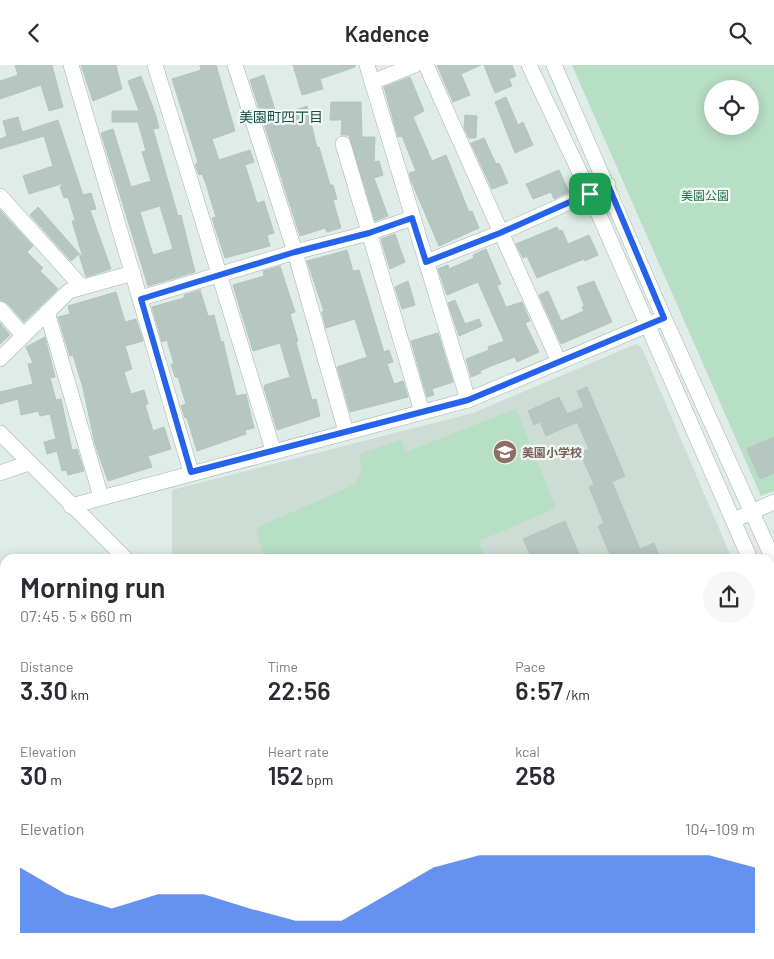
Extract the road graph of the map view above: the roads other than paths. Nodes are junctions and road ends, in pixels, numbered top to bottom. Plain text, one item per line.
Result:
1 (71, 65) edge
2 (155, 65) edge
3 (236, 65) edge
4 (367, 65) edge
5 (415, 65) edge
6 (426, 65) edge
7 (529, 65) edge
8 (554, 65) edge
9 (372, 82) junction
10 (343, 144) dead end
11 (608, 185) junction
12 (590, 194) junction
13 (0, 195) edge
14 (412, 218) junction
15 (369, 233) junction
16 (500, 233) junction
17 (295, 252) junction
18 (426, 262) junction
19 (133, 273) junction
20 (220, 275) junction
21 (81, 286) junction
22 (141, 299) junction
23 (0, 309) edge
24 (47, 312) junction
25 (664, 318) junction
26 (647, 326) junction
27 (24, 335) junction
28 (0, 359) edge
29 (559, 362) junction
30 (468, 400) junction
31 (422, 412) junction
32 (346, 432) junction
33 (0, 433) edge
34 (273, 451) junction
35 (29, 463) junction
36 (191, 472) junction
37 (0, 473) edge
38 (101, 497) junction
39 (774, 501) edge
40 (71, 506) junction
41 (752, 511) junction
42 (734, 520) junction
43 (121, 554) edge
44 (748, 554) edge
45 (771, 554) edge

1 - 19 street
2 - 20 street
3 - 17 street
4 - 9 street
5 - 9 street
6 - 16 street
7 - 12 street
8 - 11 street
9 - 14 street
10 - 15 street
11 - 12 street
11 - 25 street
12 - 16 street
12 - 26 street
13 - 21 street
14 - 15 street
14 - 18 street
15 - 17 street
15 - 31 street
16 - 18 street
16 - 29 street
17 - 20 street
17 - 32 street
18 - 30 street
19 - 21 street
19 - 22 street
20 - 22 street
20 - 34 street
21 - 24 street
22 - 36 street
23 - 27 street
24 - 27 street
24 - 38 street
25 - 26 street
25 - 41 street
26 - 29 street
26 - 42 street
27 - 28 street
29 - 30 street
30 - 31 street
31 - 32 street
32 - 34 street
33 - 35 street
34 - 36 street
35 - 37 street
35 - 40 street
36 - 38 street
38 - 40 street
39 - 41 street
40 - 43 street
41 - 42 street
41 - 45 street
42 - 44 street

